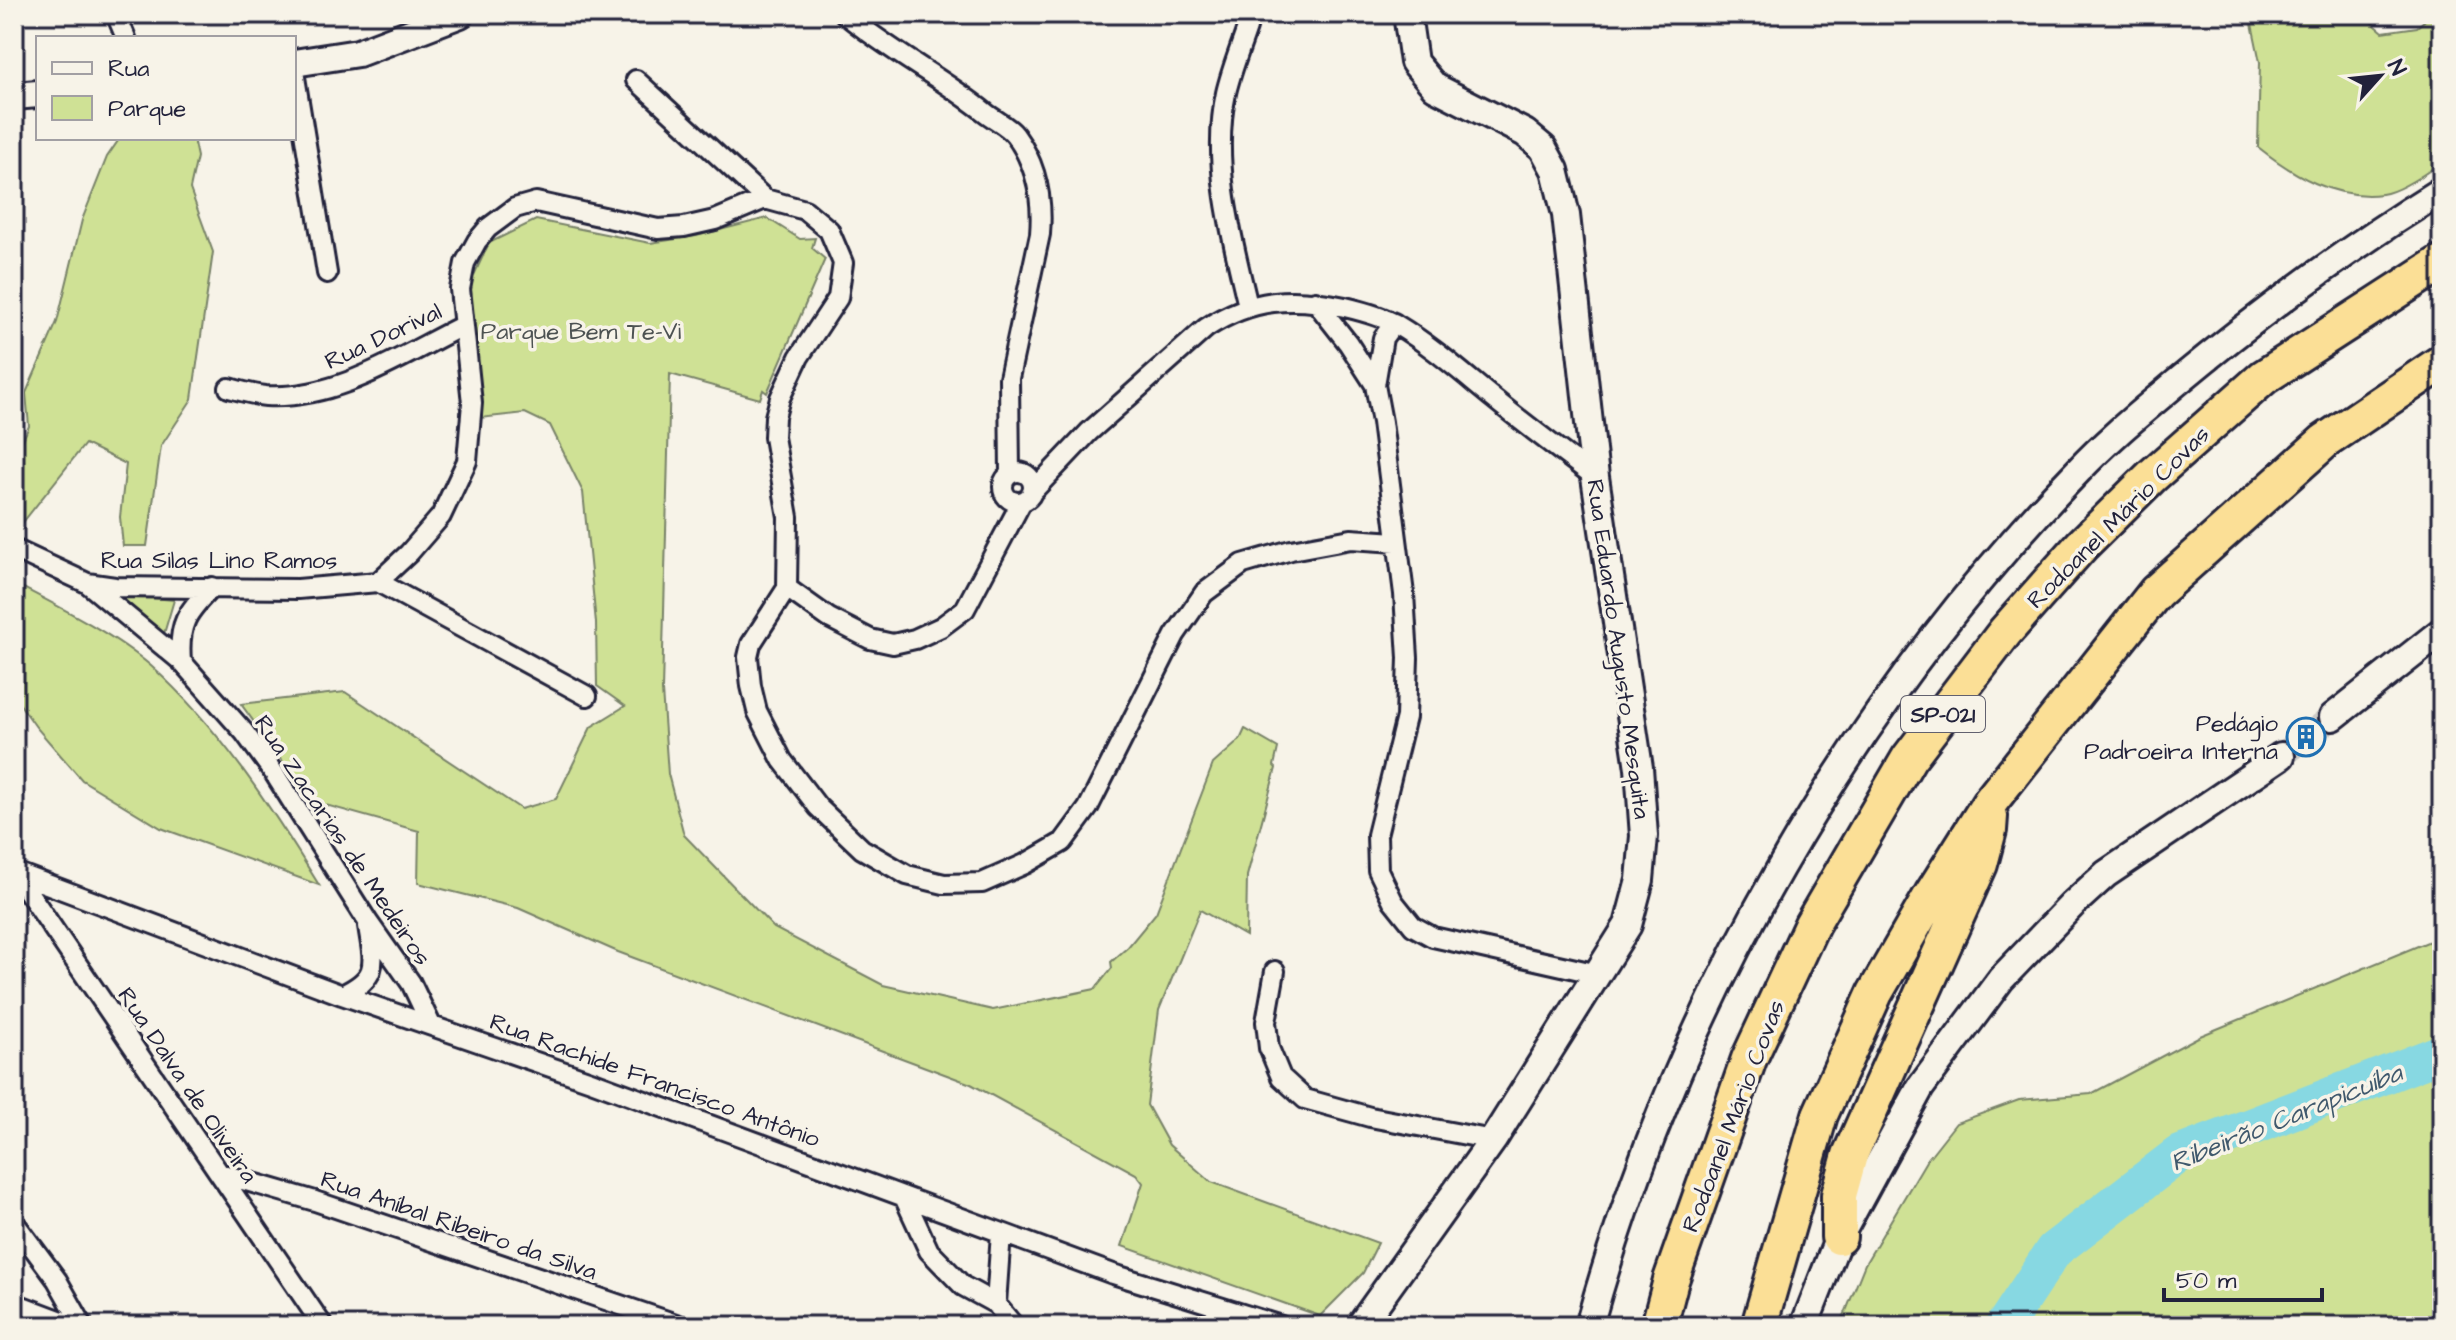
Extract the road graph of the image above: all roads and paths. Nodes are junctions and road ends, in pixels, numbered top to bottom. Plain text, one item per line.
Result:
1 (116, 14) edge
2 (460, 14) edge
3 (845, 14) edge
4 (1407, 14) edge
5 (1247, 28) dead end
6 (125, 36) edge
7 (296, 63) edge
8 (636, 80) dead end
9 (296, 83) edge
10 (36, 94) edge
11 (14, 96) edge
12 (2442, 190) edge
13 (765, 199) junction
14 (2442, 262) edge
15 (327, 273) dead end
16 (1315, 301) junction
17 (1248, 306) junction
18 (1394, 323) junction
19 (462, 326) junction
20 (2442, 362) edge
21 (1375, 385) junction
22 (229, 388) dead end
23 (1595, 477) junction
24 (1027, 497) junction
25 (1396, 542) junction
26 (14, 549) edge
27 (378, 582) junction
28 (87, 583) junction
29 (212, 587) junction
30 (787, 588) junction
31 (2442, 631) edge
32 (181, 661) junction
33 (587, 696) dead end
34 (2333, 717) tunnel mouth
35 (2281, 756) tunnel mouth
36 (1990, 802) junction
37 (14, 872) edge
38 (368, 922) junction
39 (1275, 971) dead end
40 (1598, 974) junction
41 (342, 995) junction
42 (431, 1025) junction
43 (1493, 1140) junction
44 (219, 1173) junction
45 (904, 1197) junction
46 (14, 1222) edge
47 (1001, 1233) junction
48 (1839, 1237) junction
49 (14, 1303) edge
50 (996, 1304) junction
51 (75, 1326) edge
52 (83, 1326) edge
53 (323, 1326) edge
54 (682, 1326) edge
55 (1014, 1326) edge
56 (1281, 1326) edge
57 (1360, 1326) edge
58 (1589, 1326) edge
59 (1659, 1326) edge
60 (1759, 1326) edge
61 (1804, 1326) edge

1 - 6 street
2 - 7 main road
3 - 24 street
4 - 23 main road, Rua Eduardo Augusto Mesquita
5 - 17 street
8 - 13 street
9 - 15 street
10 - 11 main road
12 - 58 main road
13 - 19 street
13 - 30 street
14 - 59 highway, Rodoanel Mário Covas / SP-021
16 - 17 street
16 - 18 street
16 - 21 street
17 - 24 street
18 - 21 street
18 - 23 street
19 - 22 street, Rua Dorival
19 - 27 street
20 - 36 highway
21 - 25 street
23 - 40 main road, Rua Eduardo Augusto Mesquita
24 - 30 street
25 - 30 street
25 - 40 street
26 - 28 street, Rua Zacarias de Medeiros
27 - 29 street, Rua Silas Lino Ramos
27 - 33 street
28 - 29 street, Rua Silas Lino Ramos
28 - 32 street, Rua Zacarias de Medeiros
29 - 32 street
31 - 34 main road
32 - 38 street, Rua Zacarias de Medeiros
35 - 48 main road
36 - 48 highway
36 - 60 highway
37 - 41 street, Rua Rachide Francisco Antônio
37 - 44 street, Rua Dalva de Oliveira
38 - 41 street
38 - 42 street, Rua Zacarias de Medeiros
39 - 43 street
40 - 43 main road, Rua Eduardo Augusto Mesquita
41 - 42 street, Rua Rachide Francisco Antônio
42 - 45 street, Rua Rachide Francisco Antônio
43 - 57 main road, Rua Eduardo Augusto Mesquita
44 - 53 street, Rua Dalva de Oliveira
44 - 54 street, Rua Aníbal Ribeiro da Silva
45 - 47 street, Rua Rachide Francisco Antônio
45 - 50 street
46 - 52 street
47 - 50 street
47 - 56 street, Rua Rachide Francisco Antônio
48 - 61 main road
49 - 51 street
50 - 55 street

